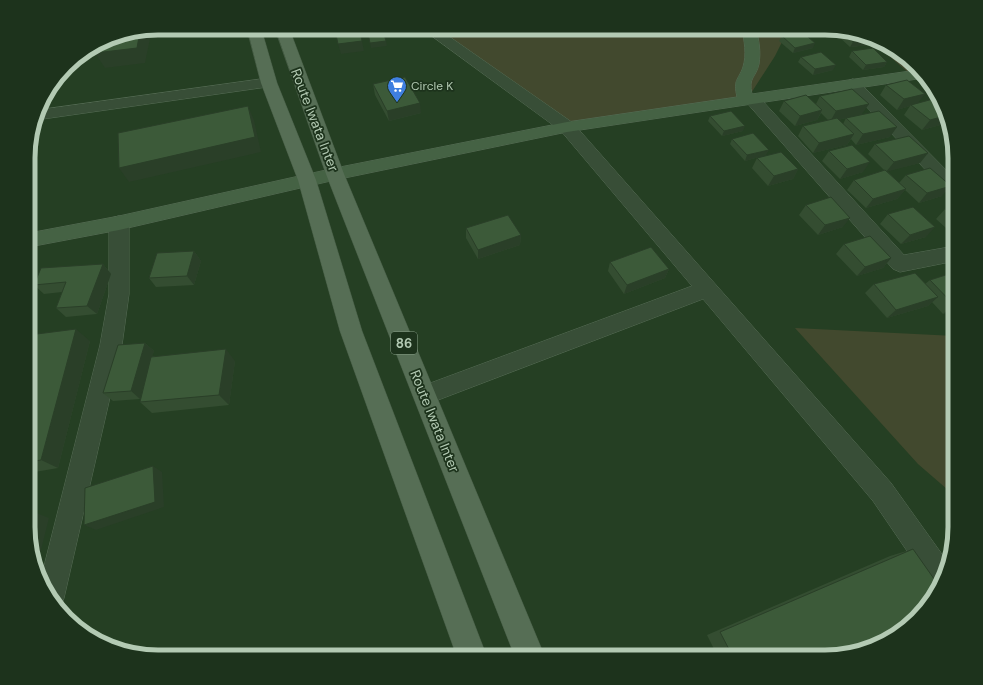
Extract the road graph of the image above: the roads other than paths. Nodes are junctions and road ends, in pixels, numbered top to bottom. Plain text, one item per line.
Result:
1 (256, 35) edge
2 (284, 35) edge
3 (438, 35) edge
4 (750, 35) edge
5 (915, 75) edge
6 (269, 83) junction
7 (853, 84) junction
8 (750, 100) junction
9 (43, 114) edge
10 (567, 127) junction
11 (335, 174) junction
12 (307, 180) junction
13 (948, 183) edge
14 (119, 223) junction
15 (35, 239) edge
16 (948, 254) edge
17 (707, 288) junction
18 (425, 395) junction
19 (939, 573) edge
20 (52, 590) edge
21 (469, 650) edge
22 (527, 650) edge

1 - 6 main road, Route Iwata Inter
2 - 11 main road, Route Iwata Inter / 86
3 - 10 street
4 - 8 street
5 - 7 street
6 - 9 street
6 - 12 main road, Route Iwata Inter
7 - 8 street
7 - 13 street
8 - 10 street
8 - 16 street
10 - 11 street
10 - 17 street
11 - 12 street
11 - 18 main road, Route Iwata Inter / 86
12 - 14 street
12 - 21 main road, Route Iwata Inter
14 - 15 street
14 - 20 street
17 - 18 street
17 - 19 street
18 - 22 main road, Route Iwata Inter / 86

